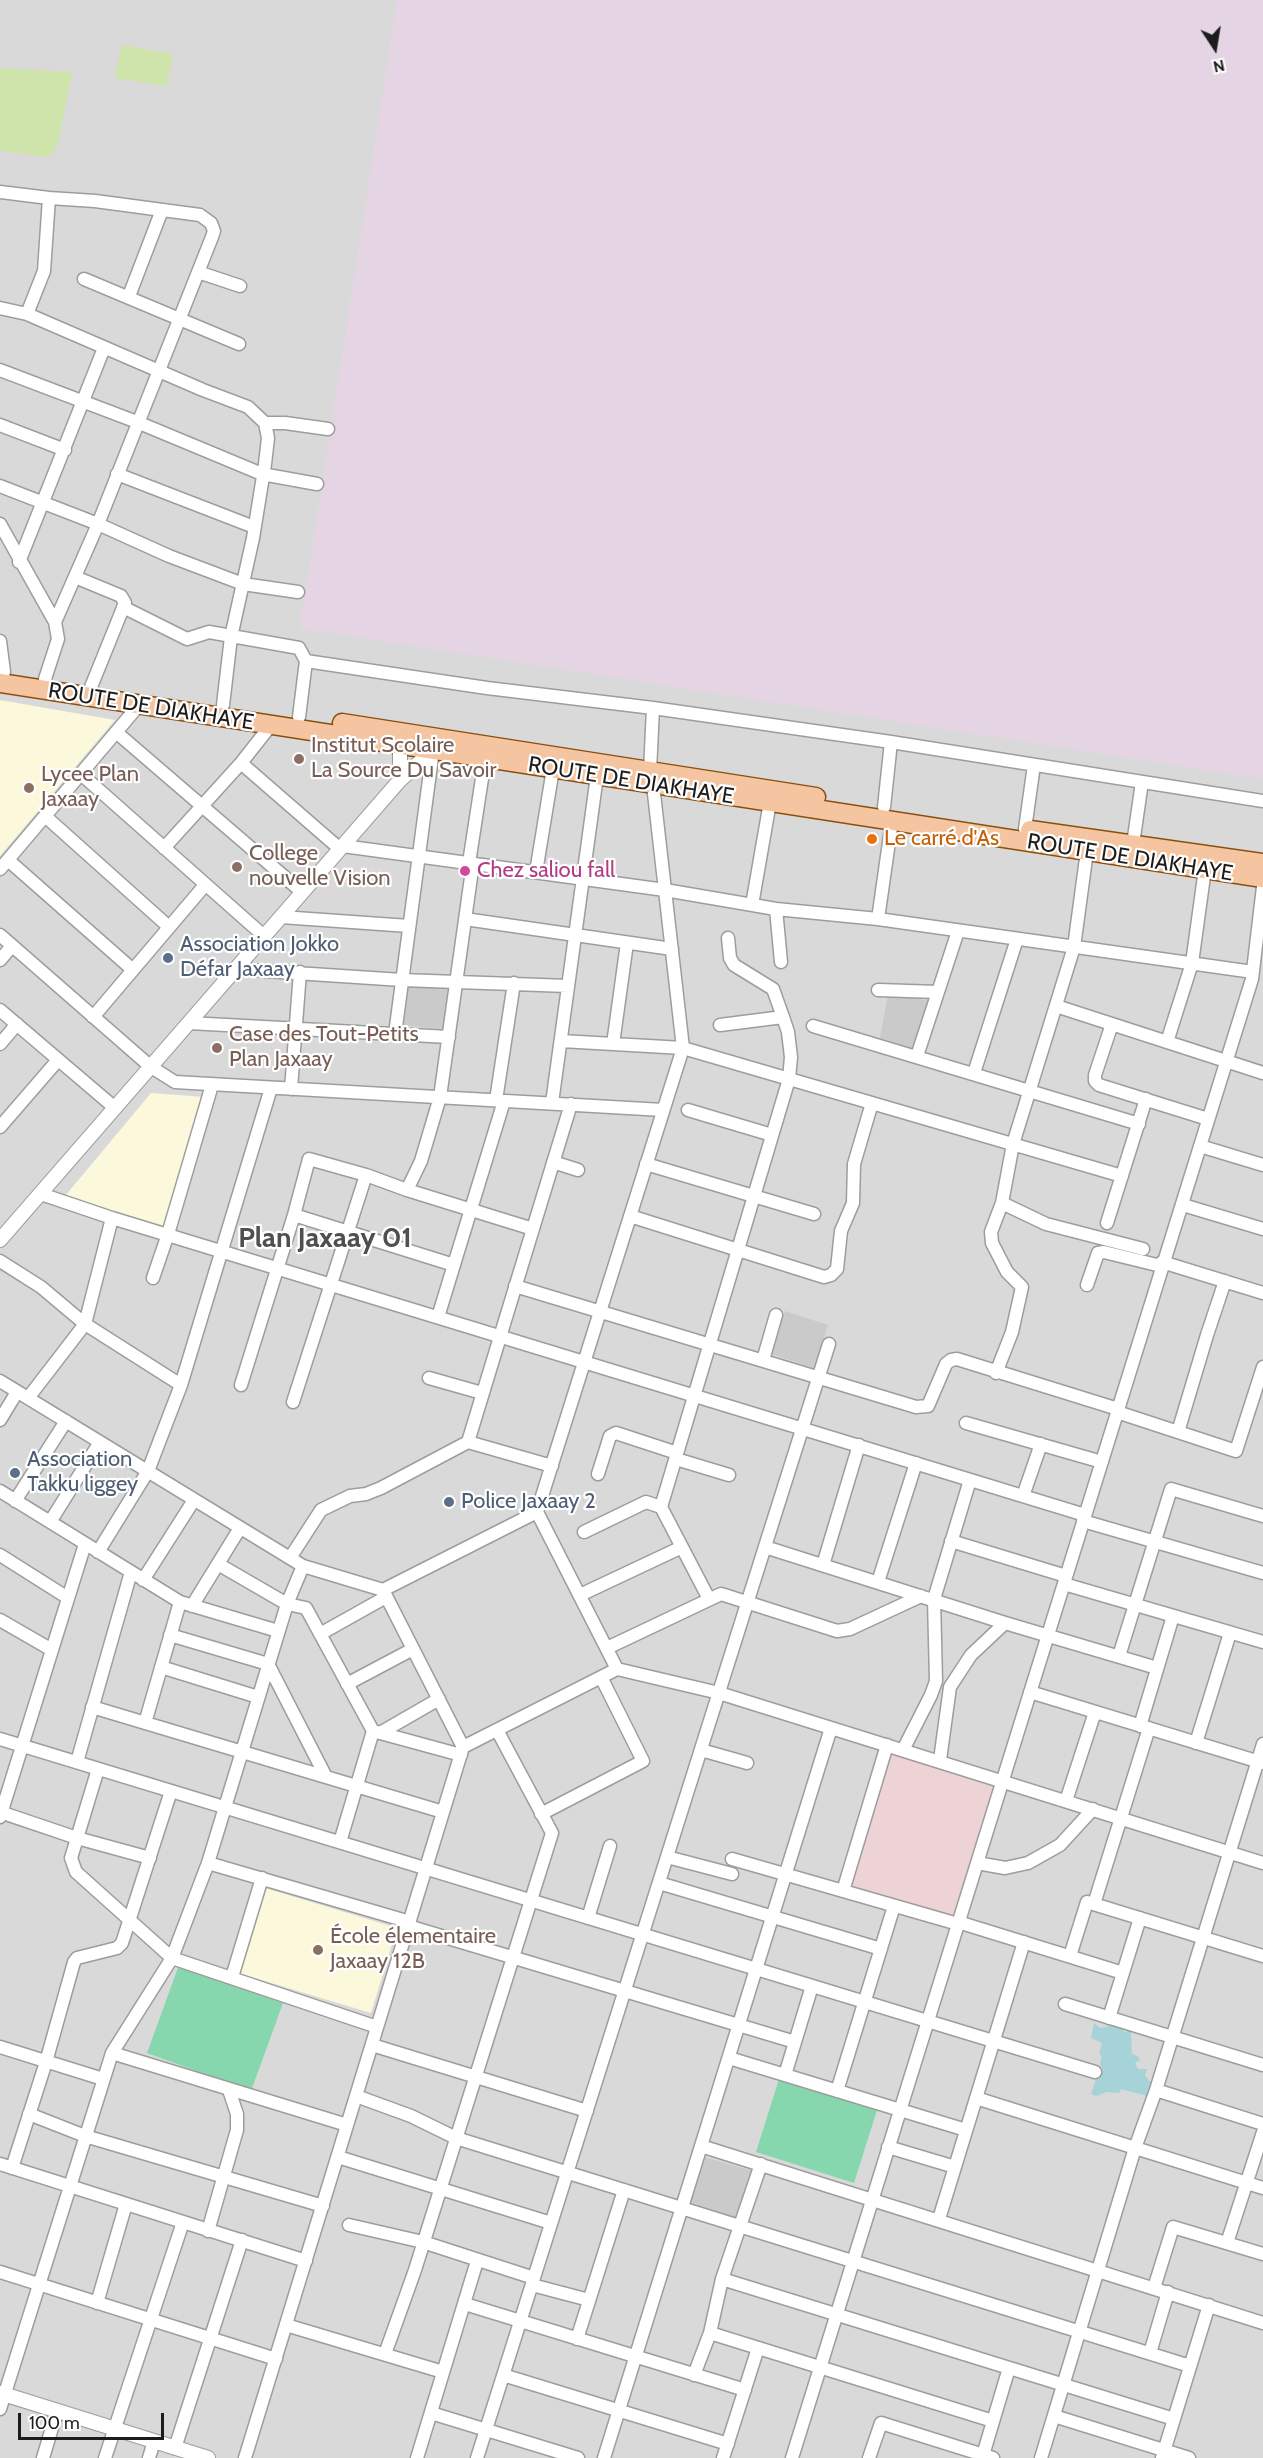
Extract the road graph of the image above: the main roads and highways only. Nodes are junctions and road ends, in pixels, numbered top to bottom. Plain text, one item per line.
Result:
1 (1, 675) edge
2 (400, 738) junction
3 (435, 744) junction
4 (652, 778) junction
5 (888, 814) junction
6 (1263, 863) edge
7 (1263, 878) edge

1 - 2 main road, ROUTE DE DIAKHAYE
1 - 2 main road, ROUTE DE DIAKHAYE
2 - 3 main road, ROUTE DE DIAKHAYE
3 - 4 main road, ROUTE DE DIAKHAYE
3 - 4 main road, ROUTE DE DIAKHAYE
4 - 5 main road, ROUTE DE DIAKHAYE
4 - 5 main road, ROUTE DE DIAKHAYE
5 - 6 main road, ROUTE DE DIAKHAYE
5 - 7 main road, ROUTE DE DIAKHAYE

